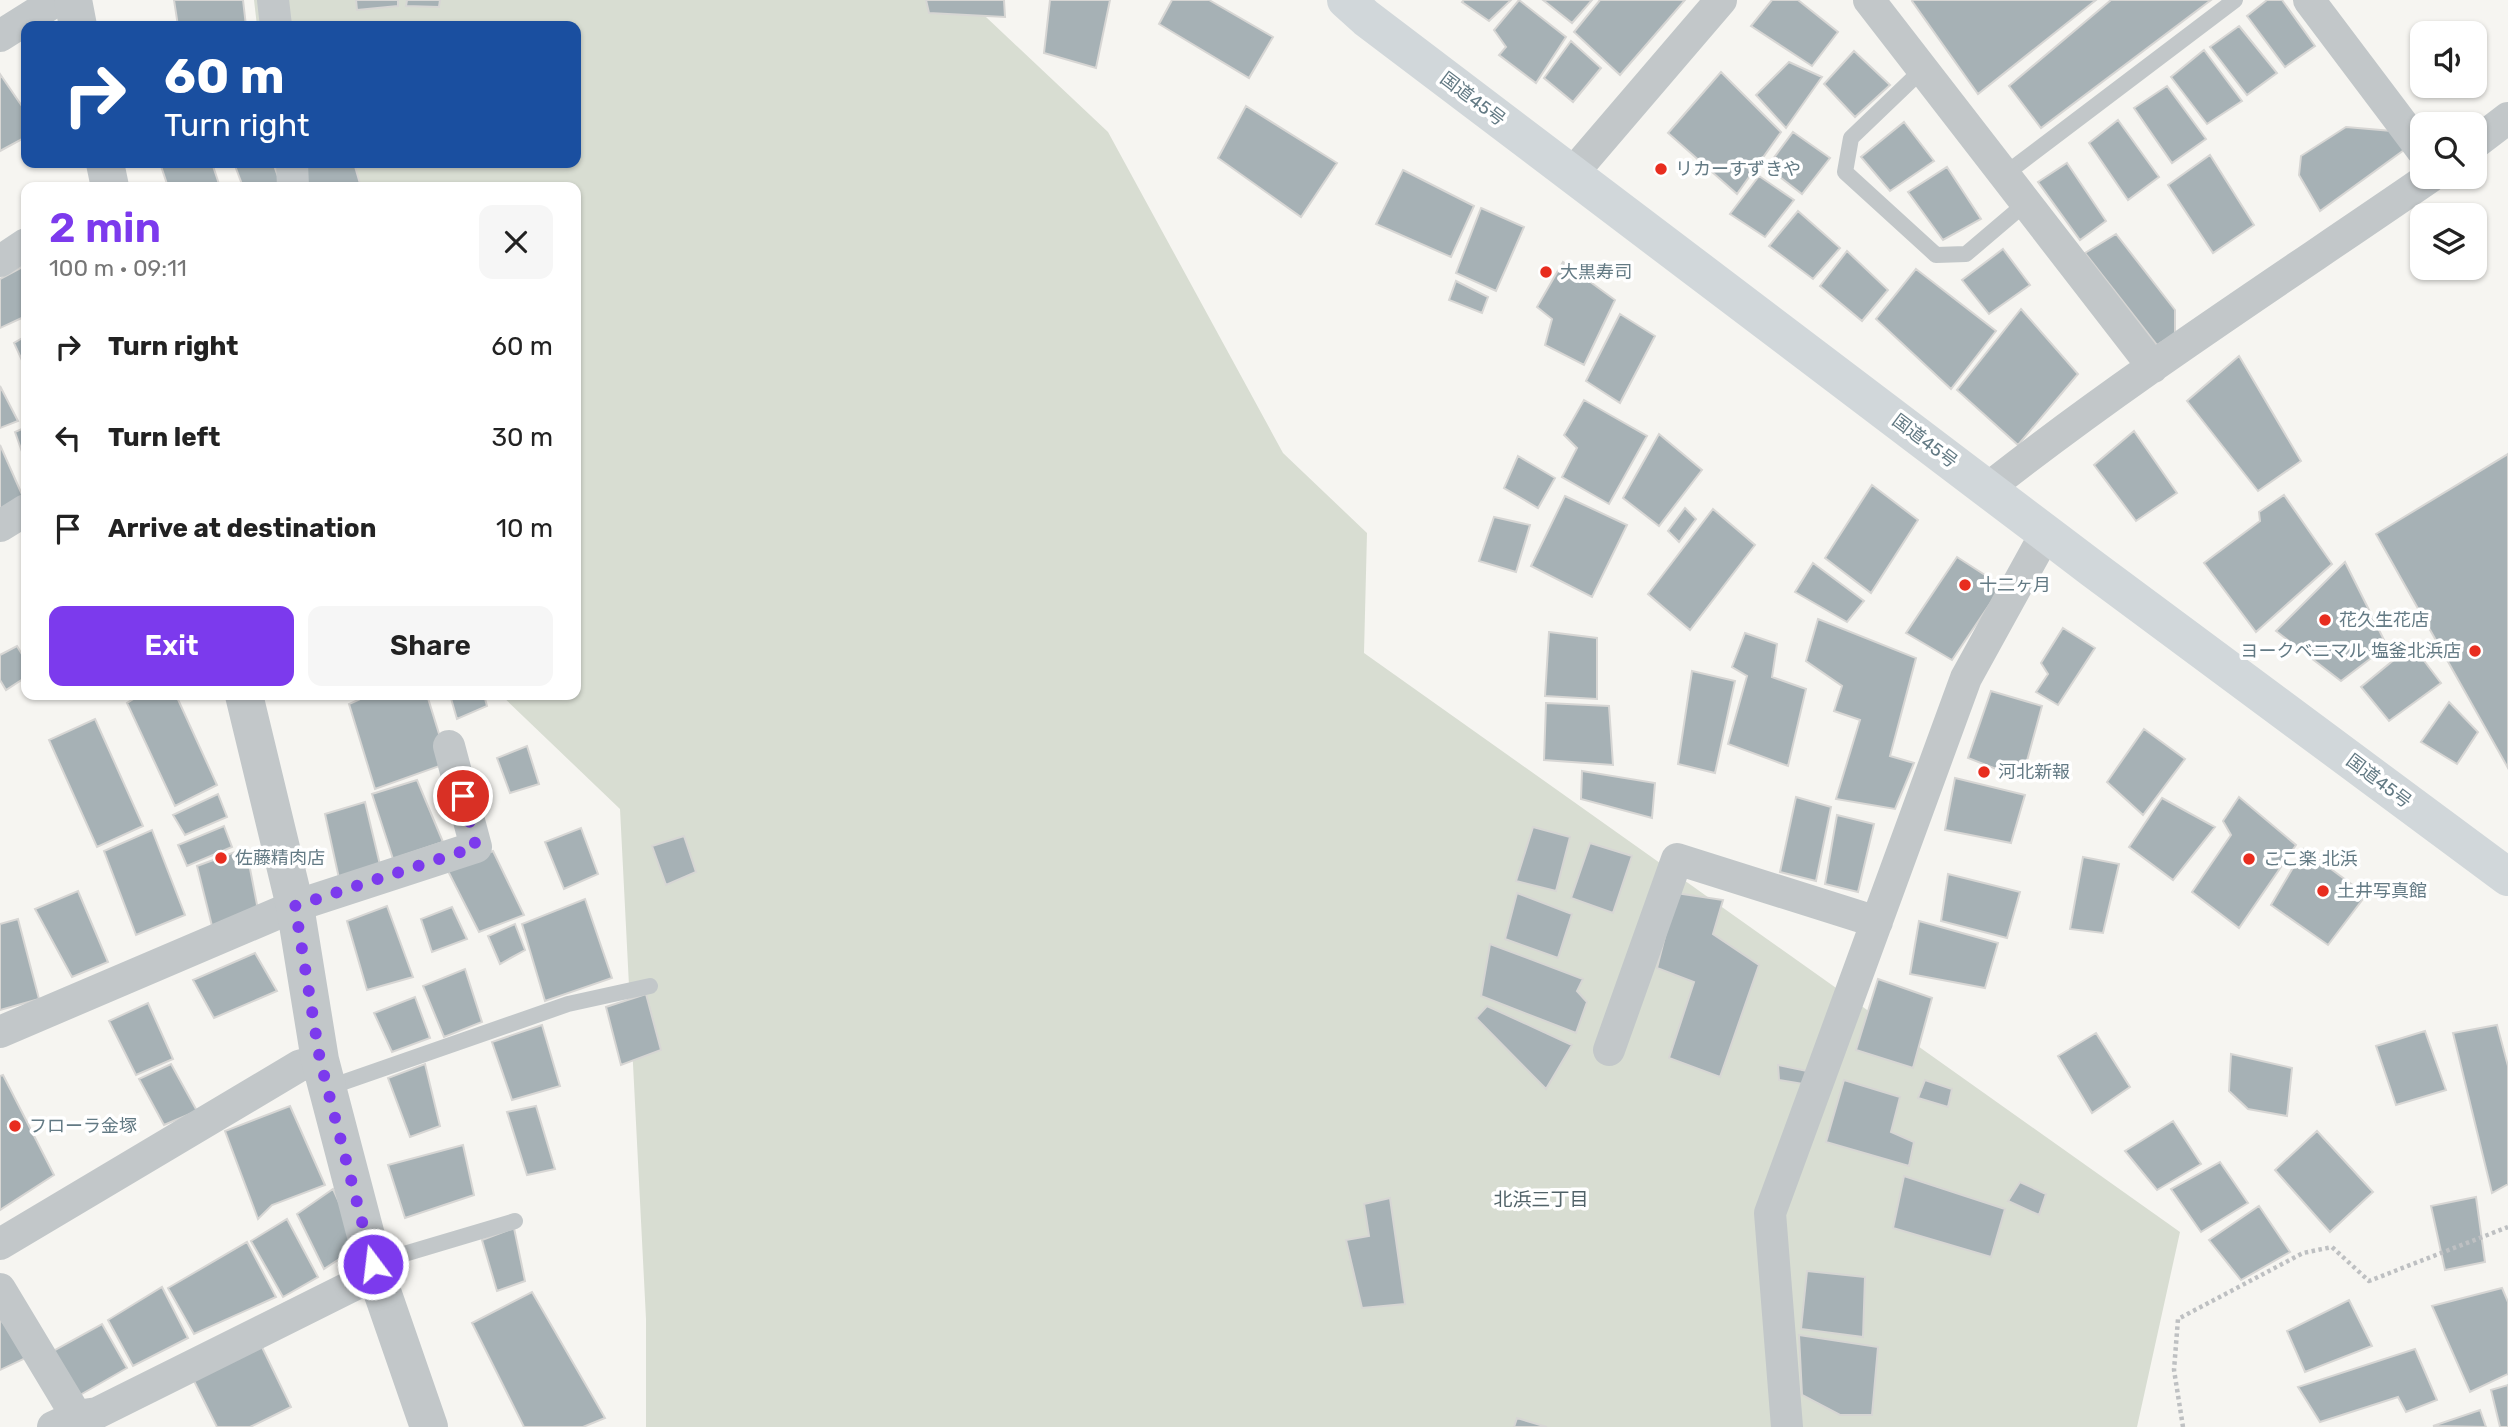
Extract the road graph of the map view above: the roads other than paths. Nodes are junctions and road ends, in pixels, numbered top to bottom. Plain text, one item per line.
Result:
1 (57, 0) edge
2 (73, 0) edge
3 (273, 0) edge
4 (1346, 0) edge
5 (1721, 0) edge
6 (1869, 0) edge
7 (2235, 0) edge
8 (2309, 0) edge
9 (24, 21) edge
10 (77, 21) edge
11 (275, 21) edge
12 (21, 23) edge
13 (0, 36) edge
14 (1923, 69) junction
15 (2508, 118) edge
16 (2410, 134) edge
17 (2487, 134) edge
18 (1572, 174) junction
19 (2004, 174) junction
20 (2413, 189) edge
21 (2026, 203) junction
22 (21, 247) edge
23 (0, 261) edge
24 (2153, 367) junction
25 (1987, 489) junction
26 (21, 513) edge
27 (0, 526) edge
28 (2046, 533) junction
29 (245, 700) edge
30 (449, 746) dead end
31 (2508, 877) edge
32 (295, 906) junction
33 (1877, 922) junction
34 (650, 986) dead end
35 (0, 1031) edge
36 (1608, 1050) dead end
37 (324, 1074) junction
38 (515, 1221) dead end
39 (0, 1244) edge
40 (375, 1269) junction
41 (0, 1289) edge
42 (71, 1423) edge
43 (429, 1427) edge
44 (1787, 1427) edge

1 - 9 street
2 - 10 street
3 - 11 street
4 - 18 highway, 国道45号
5 - 18 street
6 - 14 street
7 - 19 lane
8 - 16 street
12 - 13 street
14 - 19 street
14 - 21 lane
15 - 17 street
18 - 25 highway, 国道45号
19 - 21 street
20 - 24 street
21 - 24 street
22 - 23 street
24 - 25 street
25 - 28 highway, 国道45号
26 - 27 street
28 - 31 highway, 国道45号
28 - 33 street
29 - 32 street
30 - 32 street
32 - 35 street
32 - 37 street
33 - 36 street
33 - 44 street
34 - 37 lane
37 - 39 street
37 - 40 street
38 - 40 lane
40 - 42 street
40 - 43 street
41 - 42 street

